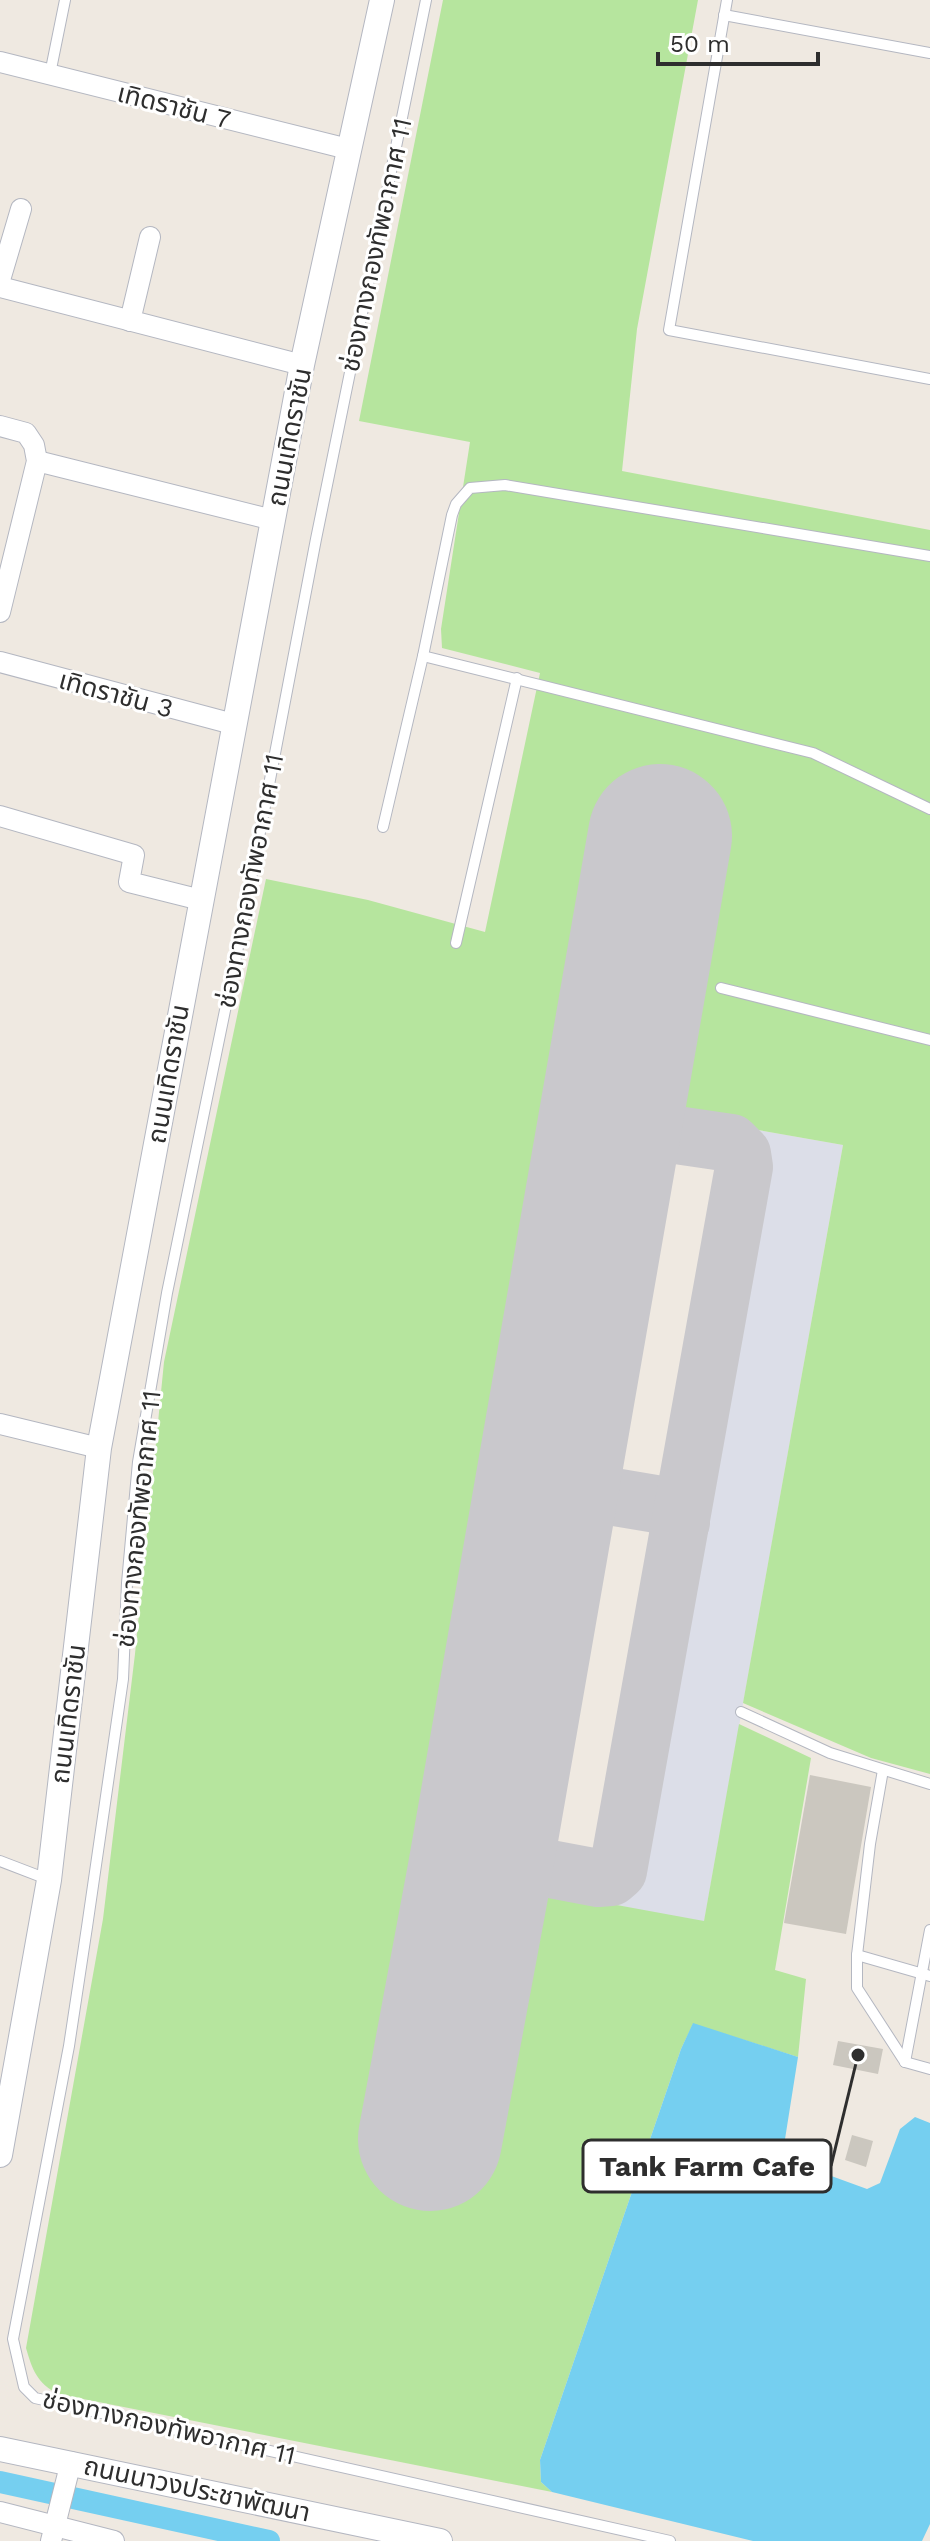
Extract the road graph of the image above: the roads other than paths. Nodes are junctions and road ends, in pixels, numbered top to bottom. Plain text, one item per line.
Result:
1 (65, 0) edge
2 (382, 0) edge
3 (426, 0) edge
4 (727, 0) edge
5 (724, 15) junction
6 (930, 53) edge
7 (0, 62) edge
8 (50, 74) junction
9 (348, 149) junction
10 (21, 209) dead end
11 (150, 237) dead end
12 (0, 280) edge
13 (0, 287) edge
14 (130, 321) junction
15 (302, 365) junction
16 (930, 379) edge
17 (0, 426) edge
18 (37, 461) junction
19 (273, 520) junction
20 (930, 556) edge
21 (6, 560) edge
22 (0, 612) edge
23 (423, 656) junction
24 (0, 662) edge
25 (517, 678) junction
26 (233, 724) junction
27 (930, 809) edge
28 (0, 816) edge
29 (383, 827) dead end
30 (201, 900) junction
31 (456, 943) dead end
32 (721, 988) dead end
33 (930, 1040) edge
34 (0, 1424) edge
35 (99, 1448) junction
36 (741, 1712) dead end
37 (883, 1770) junction
38 (930, 1784) edge
39 (0, 1861) edge
40 (49, 1880) junction
41 (930, 1930) edge
42 (857, 1955) junction
43 (926, 1975) edge
44 (905, 2062) junction
45 (930, 2069) edge
46 (1, 2147) edge
47 (0, 2449) edge
48 (68, 2472) junction
49 (0, 2512) edge
50 (55, 2525) edge
51 (114, 2541) edge
52 (440, 2541) edge
53 (670, 2541) edge

1 - 8 lane
2 - 9 street, ถนนเทิดราชัน
3 - 53 lane, ช่องทางกองทัพอากาศ 11
4 - 5 lane
5 - 6 lane
5 - 16 lane
7 - 8 street, เทิดราชัน 7
8 - 9 street, เทิดราชัน 7
9 - 15 street, ถนนเทิดราชัน
10 - 12 street
11 - 14 street
13 - 14 street
14 - 15 street
15 - 19 street, ถนนเทิดราชัน
17 - 18 street
18 - 19 street
18 - 21 street
19 - 26 street, ถนนเทิดราชัน
20 - 23 lane
21 - 22 street
23 - 25 lane
23 - 29 lane
24 - 26 street, เทิดราชัน 3
25 - 27 lane
25 - 31 lane
26 - 30 street, ถนนเทิดราชัน
28 - 30 street
30 - 35 street, ถนนเทิดราชัน
32 - 33 lane
34 - 35 street
35 - 40 street, ถนนเทิดราชัน
36 - 37 lane
37 - 38 lane
37 - 42 lane
39 - 40 lane
40 - 46 street, ถนนเทิดราชัน
41 - 43 lane
42 - 43 lane
42 - 44 lane
43 - 44 lane
44 - 45 lane
47 - 48 street, ถนนนาวงประชาพัฒนา
48 - 50 street
48 - 52 street, ถนนนาวงประชาพัฒนา
49 - 50 street
50 - 51 street

